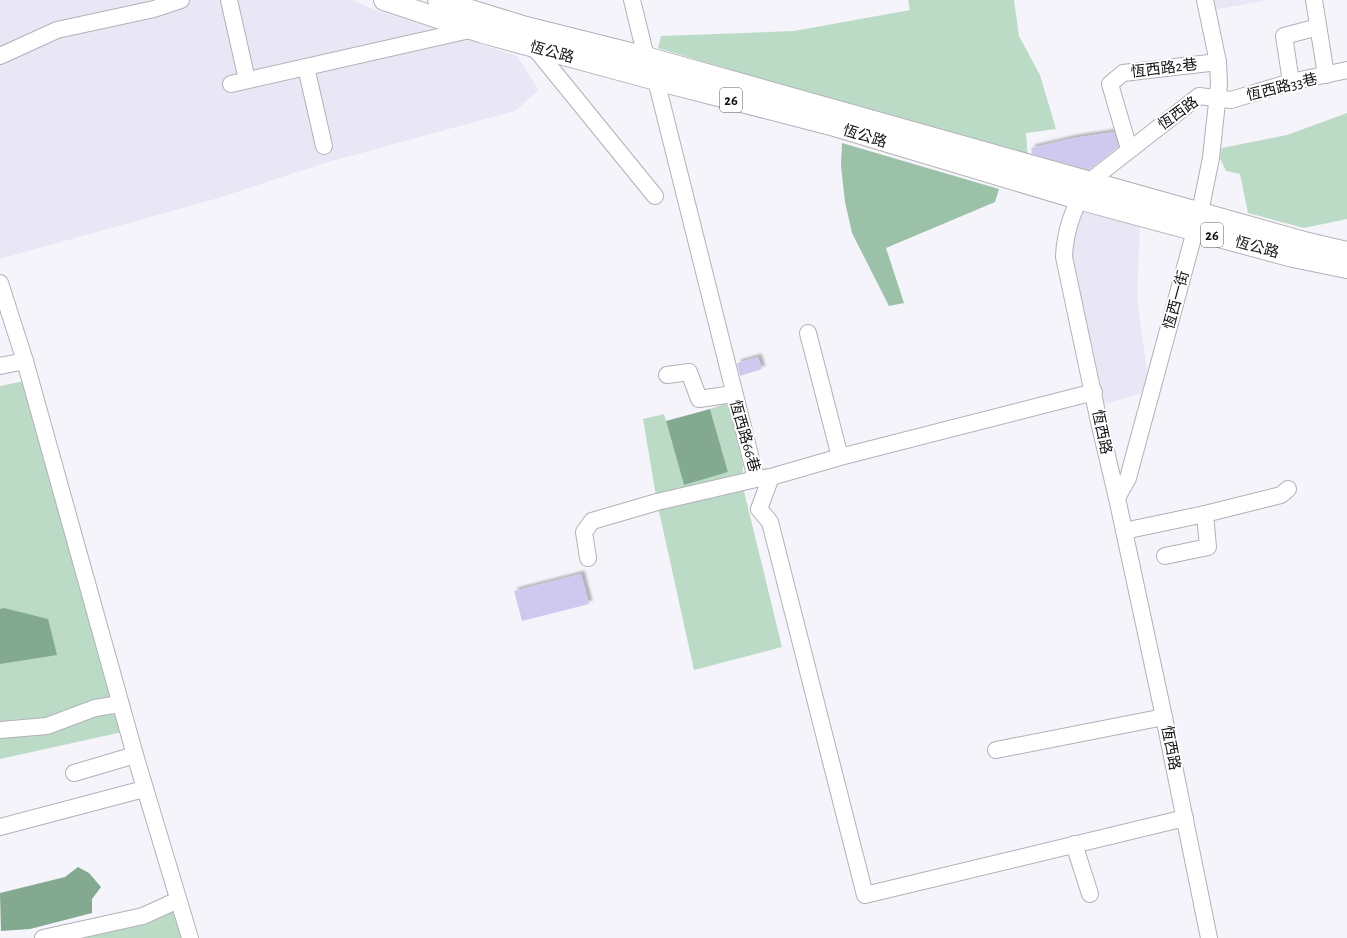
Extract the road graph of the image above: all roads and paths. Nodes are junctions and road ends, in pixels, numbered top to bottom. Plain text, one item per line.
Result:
1 (181, 0) edge
2 (229, 0) edge
3 (384, 0) edge
4 (438, 0) edge
5 (632, 0) edge
6 (1205, 0) edge
7 (1314, 0) edge
8 (1318, 27) junction
9 (474, 29) junction
10 (533, 46) junction
11 (0, 56) edge
12 (646, 57) junction
13 (1218, 62) junction
14 (306, 67) junction
15 (1347, 70) edge
16 (1326, 75) junction
17 (247, 80) junction
18 (656, 80) junction
19 (1291, 82) junction
20 (231, 84) dead end
21 (1217, 98) junction
22 (324, 146) dead end
23 (1129, 149) junction
24 (1090, 181) junction
25 (654, 196) dead end
26 (1078, 199) junction
27 (1198, 221) junction
28 (1347, 252) edge
29 (1347, 268) edge
30 (0, 283) edge
31 (808, 333) dead end
32 (24, 361) junction
33 (0, 366) edge
34 (666, 375) dead end
35 (1094, 392) junction
36 (733, 394) junction
37 (840, 457) junction
38 (763, 478) junction
39 (1288, 489) dead end
40 (1117, 498) junction
41 (1205, 514) junction
42 (1124, 531) junction
43 (1165, 556) dead end
44 (588, 558) dead end
45 (120, 704) junction
46 (1164, 717) junction
47 (0, 730) edge
48 (996, 750) dead end
49 (134, 755) junction
50 (74, 773) dead end
51 (144, 789) junction
52 (1184, 818) junction
53 (0, 827) edge
54 (1074, 844) junction
55 (1090, 894) dead end
56 (178, 900) junction
57 (43, 938) edge
58 (190, 938) edge
59 (1209, 938) edge

1 - 11 street
2 - 17 street
3 - 9 main road, 恆公路 / 26
4 - 12 main road, 恆公路 / 26
5 - 12 street, 恆西路66巷
6 - 13 street, 恆西路
7 - 8 street
8 - 16 street
8 - 19 street
9 - 10 main road, 恆公路 / 26
9 - 14 street
10 - 18 main road, 恆公路 / 26
10 - 25 street
12 - 18 street, 恆西路66巷
12 - 24 main road, 恆公路 / 26
13 - 21 street, 恆西路
13 - 23 street, 恆西路2巷
14 - 17 street
14 - 22 street
15 - 16 street, 恆西路33巷
16 - 19 street, 恆西路33巷
17 - 20 street
18 - 26 main road, 恆公路 / 26
18 - 36 street, 恆西路66巷
19 - 21 street, 恆西路33巷
21 - 23 street, 恆西路
21 - 27 street, 恆西一街
23 - 24 street, 恆西路
24 - 26 street, 恆西路
24 - 27 main road, 恆公路 / 26
26 - 27 main road, 恆公路 / 26
26 - 35 street, 恆西路
27 - 28 main road, 恆公路 / 26
27 - 29 main road, 恆公路 / 26
27 - 40 street, 恆西一街
30 - 32 street
31 - 37 street
32 - 33 street
32 - 45 street
34 - 36 street
35 - 37 street, 恆西路66巷
35 - 40 street, 恆西路
36 - 38 street, 恆西路66巷
37 - 38 street, 恆西路66巷
38 - 44 street
38 - 54 street
39 - 41 street
40 - 42 street, 恆西路
41 - 42 street
41 - 43 street
42 - 46 street, 恆西路
45 - 47 street
45 - 49 street
46 - 48 street
46 - 52 street, 恆西路
49 - 50 street
49 - 51 street
51 - 53 street
51 - 56 street
52 - 54 street
52 - 59 street, 恆西路
54 - 55 street
56 - 57 street
56 - 58 street

